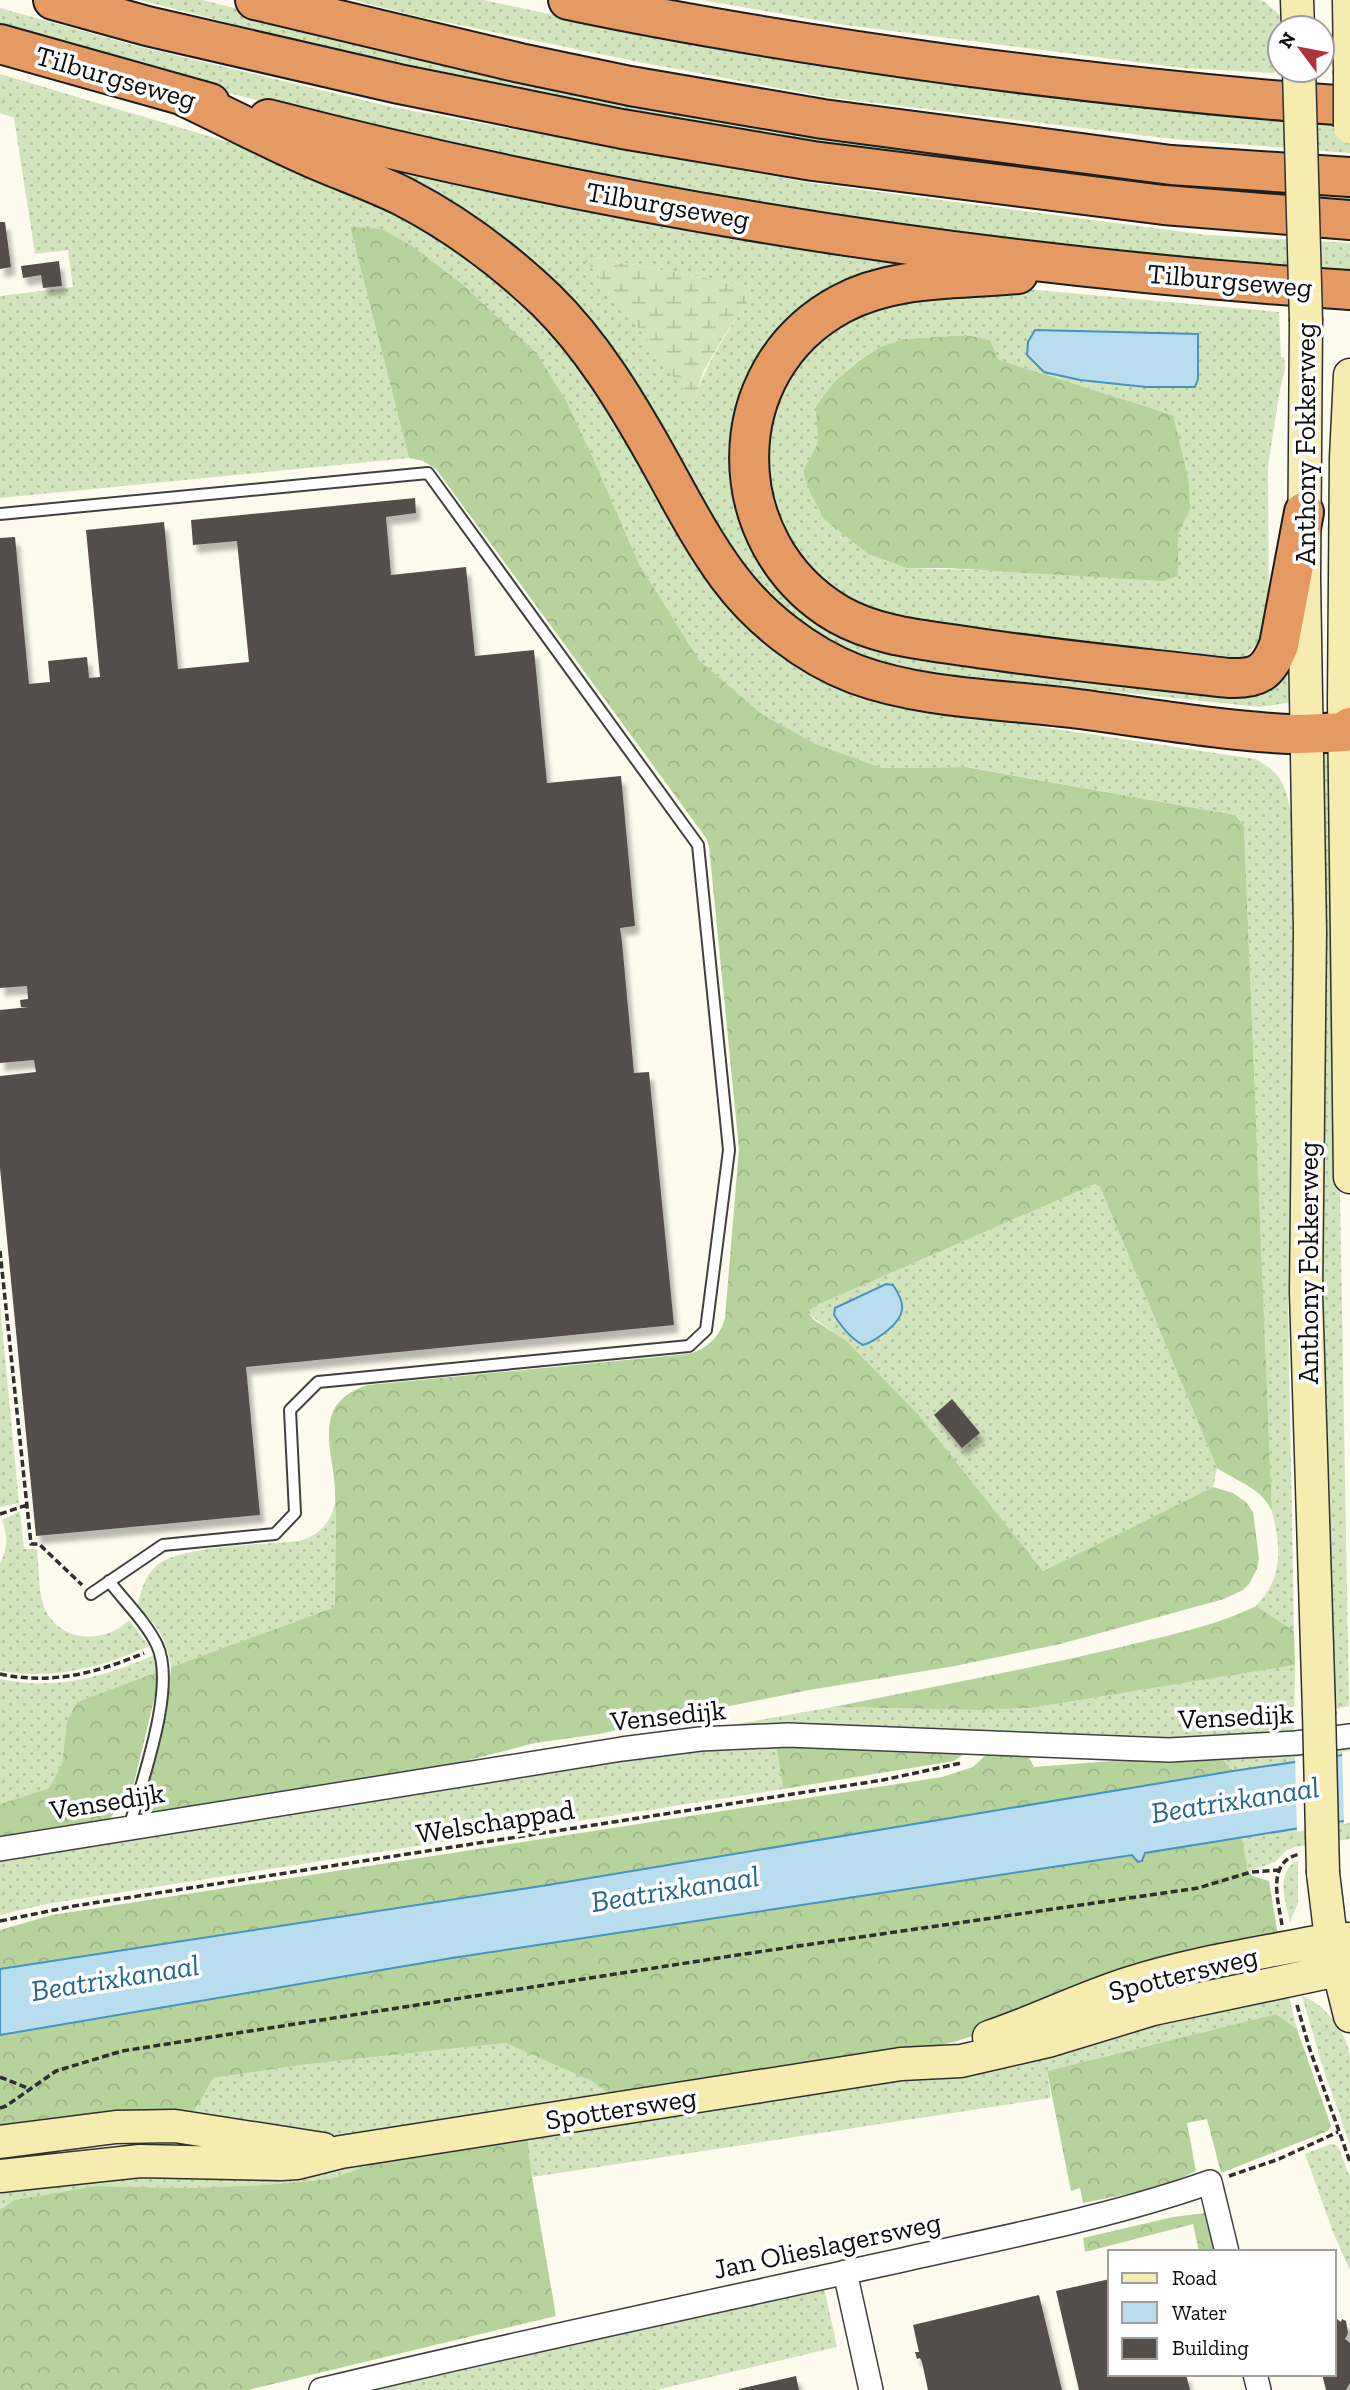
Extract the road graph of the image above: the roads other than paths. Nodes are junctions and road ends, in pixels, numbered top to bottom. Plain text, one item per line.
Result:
1 (53, 0) edge
2 (255, 0) edge
3 (568, 0) edge
4 (1349, 0) edge
5 (0, 44) edge
6 (1350, 71) edge
7 (1299, 84) edge
8 (185, 97) junction
9 (1350, 106) edge
10 (1350, 127) edge
11 (1350, 177) edge
12 (1350, 219) edge
13 (1090, 268) junction
14 (1350, 290) edge
15 (1350, 375) edge
16 (1304, 512) junction
17 (0, 514) edge
18 (1337, 720) edge
19 (1350, 1177) edge
20 (109, 1581) junction
21 (91, 1594) road end
22 (1350, 1736) edge
23 (128, 1828) junction
24 (0, 1849) edge
25 (1342, 1952) edge
26 (1350, 2016) edge
27 (0, 2142) edge
28 (341, 2152) junction
29 (0, 2176) edge
30 (1227, 2250) edge
31 (845, 2272) junction
32 (321, 2390) edge
33 (871, 2390) edge

1 - 12 highway, Tilburgseweg
2 - 11 highway
3 - 9 highway
4 - 6 main road
5 - 8 highway, Tilburgseweg
6 - 10 main road, bridge
7 - 16 main road, Anthony Fokkerweg, bridge
8 - 13 highway, Tilburgseweg
8 - 18 highway
13 - 14 highway, Tilburgseweg
13 - 16 highway
15 - 18 main road, Anthony Fokkerweg
16 - 18 main road, Anthony Fokkerweg
17 - 20 lane
18 - 19 main road, Anthony Fokkerweg
18 - 25 main road, Anthony Fokkerweg, bridge
20 - 21 lane
20 - 23 lane
22 - 23 street, Vensedijk
23 - 24 street, Vensedijk
25 - 26 main road, Anthony Fokkerweg
25 - 28 main road, Spottersweg
27 - 28 main road, Spottersweg
28 - 29 main road, Spottersweg
30 - 31 street, Jan Olieslagersweg
31 - 32 street, Jan Olieslagersweg
31 - 33 street

